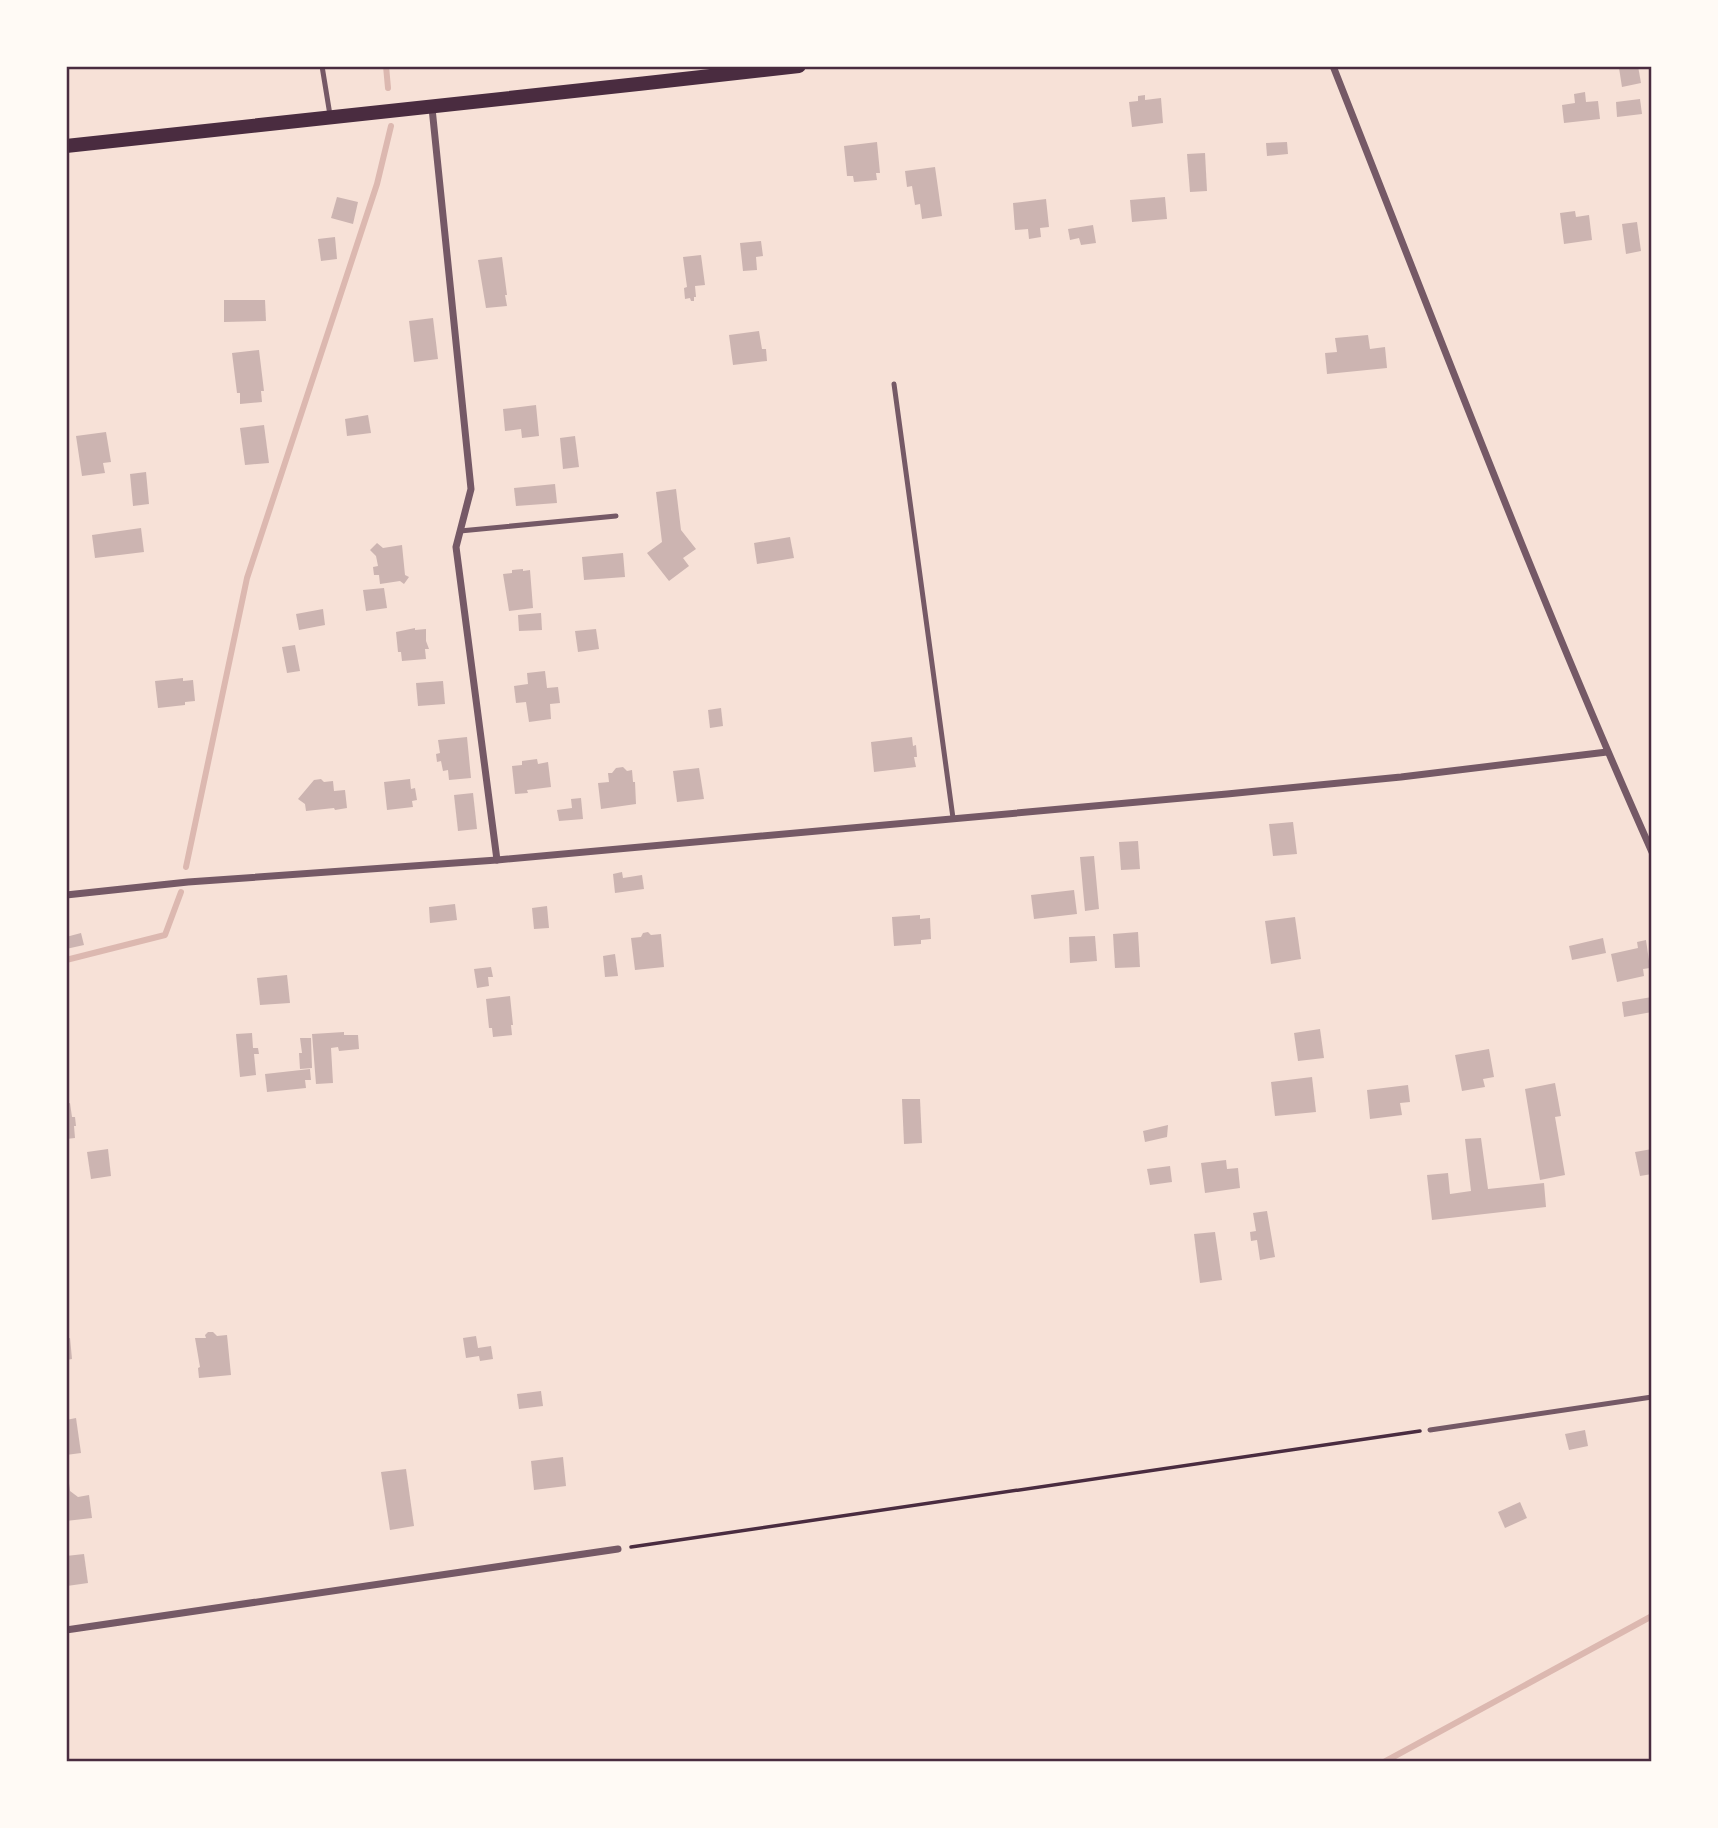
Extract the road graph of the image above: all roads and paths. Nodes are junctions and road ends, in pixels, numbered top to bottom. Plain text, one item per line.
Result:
1 (322, 66) edge
2 (799, 66) edge
3 (1333, 66) edge
4 (432, 108) junction
5 (330, 118) junction
6 (66, 146) edge
7 (894, 384) dead end
8 (616, 516) dead end
9 (460, 531) junction
10 (1607, 752) junction
11 (953, 818) junction
12 (1651, 852) edge
13 (497, 860) junction
14 (66, 895) edge
15 (1651, 1397) edge
16 (1430, 1430) joint
17 (618, 1549) joint
18 (66, 1630) edge

1 - 5 lane
2 - 4 main road
3 - 10 street
4 - 5 main road
4 - 9 street
5 - 6 main road
7 - 11 lane
8 - 9 lane
9 - 13 street
10 - 11 street
10 - 12 street
11 - 13 street
13 - 14 street
15 - 16 lane
16 - 17 path
17 - 18 street

